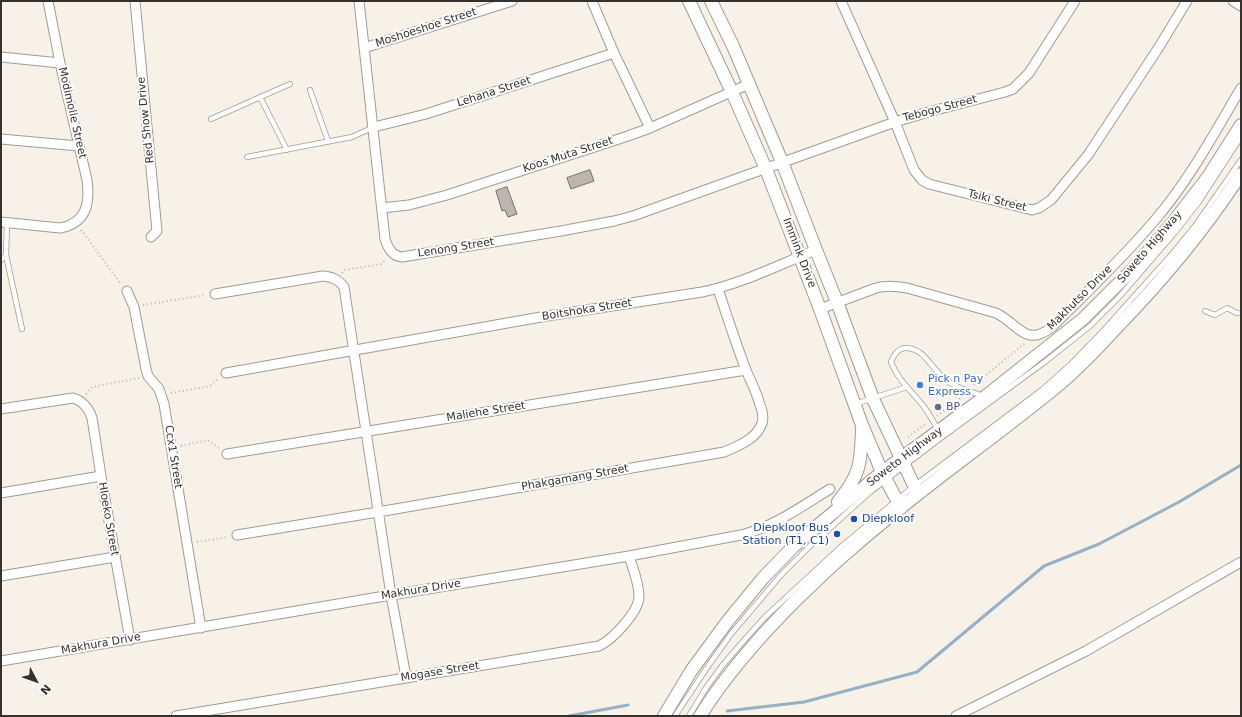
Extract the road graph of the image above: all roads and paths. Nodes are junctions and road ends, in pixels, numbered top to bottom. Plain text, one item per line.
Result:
1 (48, 1) edge
2 (135, 1) edge
3 (359, 1) edge
4 (512, 1) edge
5 (592, 1) edge
6 (689, 1) edge
7 (711, 1) edge
8 (841, 1) edge
9 (1187, 1) edge
10 (1234, 1) edge
11 (1074, 2) edge
12 (1241, 6) edge
13 (364, 48) junction
14 (614, 53) junction
15 (1, 57) edge
16 (60, 63) junction
17 (290, 84) dead end
18 (749, 84) junction
19 (1241, 88) edge
20 (310, 90) dead end
21 (732, 92) junction
22 (260, 98) junction
23 (211, 120) dead end
24 (895, 122) junction
25 (1241, 125) edge
26 (374, 127) junction
27 (650, 128) junction
28 (1241, 137) edge
29 (1, 139) edge
30 (328, 141) junction
31 (79, 146) junction
32 (287, 150) junction
33 (247, 158) dead end
34 (1241, 160) edge
35 (782, 162) junction
36 (766, 169) junction
37 (1240, 177) edge
38 (382, 208) junction
39 (4, 222) edge
40 (76, 223) junction
41 (151, 237) dead end
42 (816, 250) junction
43 (393, 254) junction
44 (6, 255) junction
45 (800, 257) junction
46 (1, 260) edge
47 (336, 280) junction
48 (718, 289) junction
49 (126, 291) joint
50 (215, 294) joint
51 (837, 302) junction
52 (134, 307) junction
53 (820, 309) junction
54 (1205, 311) dead end
55 (1241, 313) edge
56 (22, 329) dead end
57 (1033, 336) junction
58 (353, 350) junction
59 (746, 370) junction
60 (226, 373) joint
61 (148, 376) junction
62 (907, 387) junction
63 (968, 390) junction
64 (161, 395) junction
65 (986, 396) junction
66 (872, 399) junction
67 (80, 402) junction
68 (854, 404) junction
69 (1, 409) edge
70 (932, 419) junction
71 (862, 425) junction
72 (939, 431) junction
73 (366, 432) junction
74 (908, 437) dead end
75 (171, 448) junction
76 (227, 454) joint
77 (903, 462) junction
78 (101, 476) junction
79 (884, 476) junction
80 (830, 489) dead end
81 (916, 490) junction
82 (1, 493) edge
83 (899, 504) junction
84 (378, 512) junction
85 (816, 527) junction
86 (237, 535) joint
87 (187, 544) junction
88 (629, 556) junction
89 (115, 557) junction
90 (1241, 562) edge
91 (1, 576) edge
92 (391, 595) junction
93 (201, 628) junction
94 (130, 640) junction
95 (1, 662) edge
96 (406, 677) junction
97 (176, 716) edge
98 (664, 716) edge
99 (675, 716) edge
100 (689, 716) edge
101 (700, 716) edge
102 (956, 716) edge

1 - 16 street, Modimolle Street
2 - 41 street, Red Show Drive
3 - 13 street
4 - 13 street, Moshoeshoe Street
5 - 14 street
6 - 21 main road, Immink Drive
7 - 18 main road, Immink Drive
8 - 24 street, Tsiki Street
9 - 24 street, Tsiki Street
10 - 12 street
11 - 24 street, Tebogo Street
13 - 26 street
14 - 26 street, Lehana Street
14 - 27 street
15 - 16 street
16 - 31 street, Modimolle Street
17 - 22 lane
18 - 21 street, Koos Muta Street
18 - 35 main road, Immink Drive
19 - 57 street, Makhutso Drive
20 - 30 lane
21 - 27 street, Koos Muta Street
21 - 36 main road, Immink Drive
22 - 23 lane
22 - 32 lane
24 - 35 street, Tebogo Street
25 - 65 main road, Soweto Highway
26 - 30 lane
26 - 38 street
27 - 38 street, Koos Muta Street
28 - 77 lane, Soweto Highway
29 - 31 street
30 - 32 lane
31 - 40 street, Modimolle Street
32 - 33 lane
34 - 81 lane, Soweto Highway
35 - 36 street, Tebogo Street
35 - 42 main road, Immink Drive
36 - 43 street, Lenong Street
36 - 45 main road, Immink Drive
37 - 81 main road, Soweto Highway
38 - 43 street
39 - 40 street
39 - 44 lane
40 - 49 path
42 - 45 street, Boitshoka Street
42 - 51 main road, Immink Drive
43 - 47 path
44 - 46 lane
44 - 56 lane
45 - 48 street, Boitshoka Street
45 - 53 main road, Immink Drive
47 - 50 street
47 - 58 street
48 - 58 street, Boitshoka Street
48 - 59 street, Phakgamang Street
49 - 52 street, Ccx1 Street
50 - 52 path
51 - 53 street
51 - 57 street
51 - 66 main road, Immink Drive
52 - 61 street, Ccx1 Street
53 - 68 main road, Immink Drive
54 - 55 lane
57 - 63 path
58 - 60 street, Boitshoka Street
58 - 73 street
59 - 73 street, Maliehe Street
59 - 84 street, Phakgamang Street
60 - 64 path
61 - 64 street, Ccx1 Street
61 - 67 path
62 - 63 lane
62 - 66 lane
62 - 70 lane
63 - 65 lane
63 - 70 path
64 - 75 street, Ccx1 Street
65 - 72 main road, Soweto Highway
66 - 68 lane
66 - 77 main road, Immink Drive
67 - 69 street
67 - 78 street, Hloeko Street
68 - 71 main road, Immink Drive
70 - 72 lane
70 - 74 path
71 - 79 main road, Immink Drive
71 - 85 main road
72 - 77 main road, Soweto Highway
73 - 76 street, Maliehe Street
73 - 84 street
75 - 76 path
75 - 87 street, Ccx1 Street
77 - 79 main road, Soweto Highway
77 - 81 main road, Immink Drive
78 - 82 street
78 - 89 street, Hloeko Street
79 - 83 main road, Immink Drive
79 - 85 main road, Soweto Highway
79 - 99 lane, Soweto Highway
80 - 88 street, Makhura Drive
81 - 83 main road, Soweto Highway
83 - 100 lane, Soweto Highway
83 - 101 main road, Soweto Highway
84 - 86 street, Phakgamang Street
84 - 92 street
85 - 98 main road, Soweto Highway
86 - 87 path
87 - 93 street, Ccx1 Street
88 - 92 street, Makhura Drive
88 - 96 street, Mogase Street
89 - 91 street
89 - 94 street, Hloeko Street
90 - 102 street
92 - 93 street, Makhura Drive
92 - 96 street
93 - 94 street, Makhura Drive
94 - 95 street, Makhura Drive
96 - 97 street, Mogase Street

